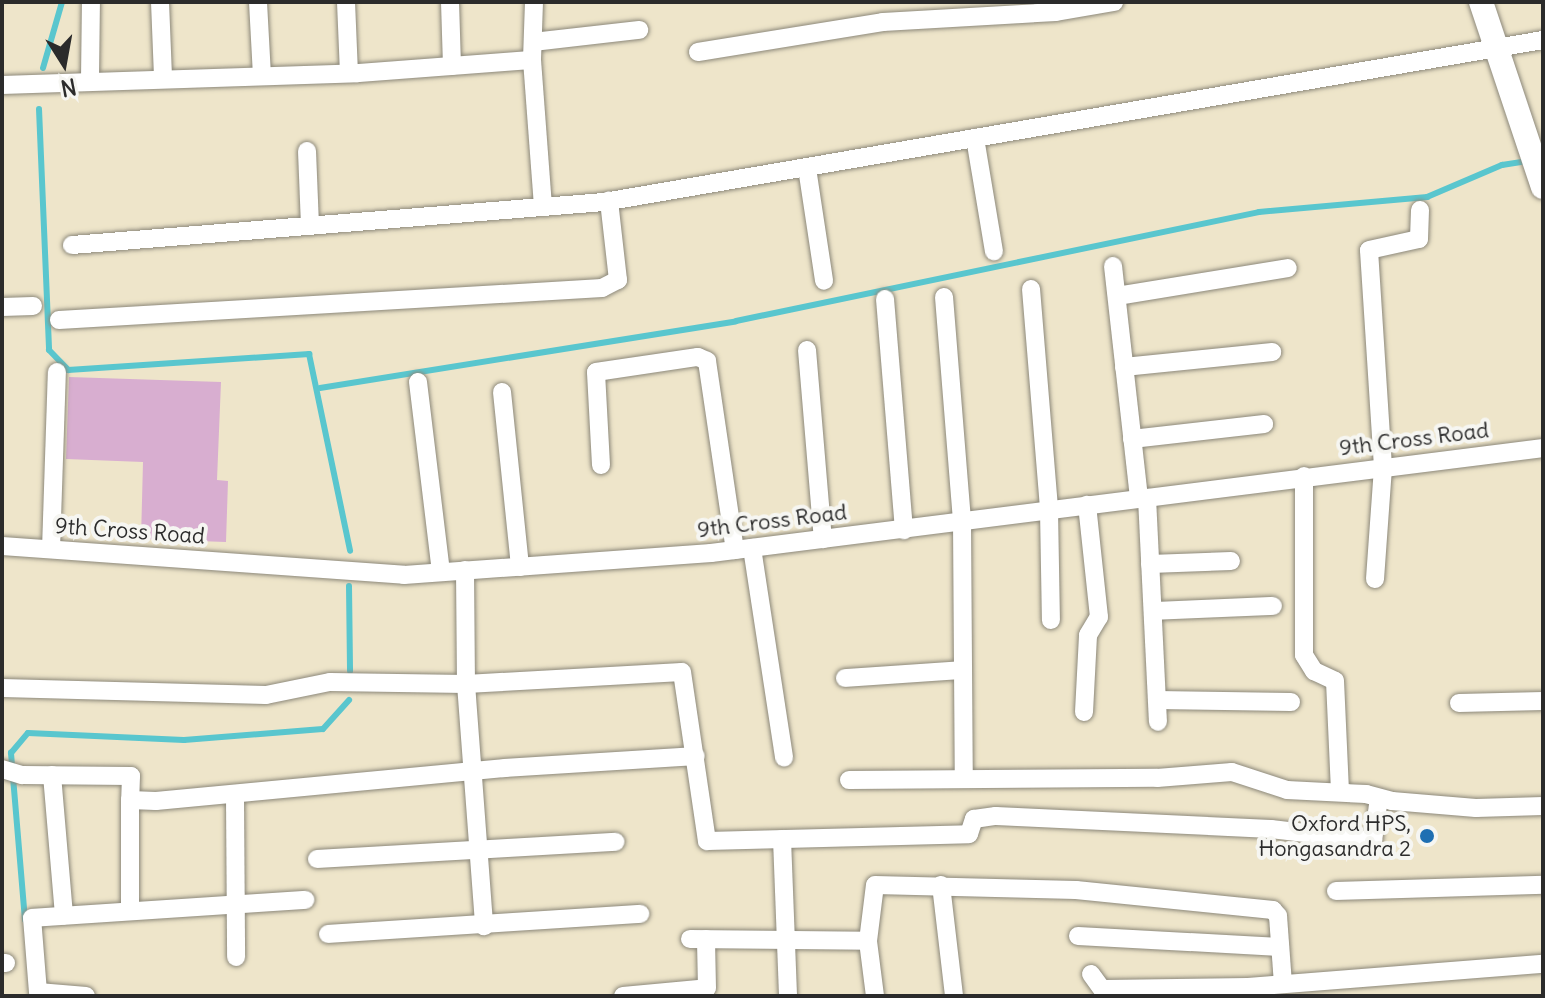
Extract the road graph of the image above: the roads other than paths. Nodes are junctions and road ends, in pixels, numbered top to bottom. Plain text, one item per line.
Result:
1 (91, 2) edge
2 (160, 2) edge
3 (258, 2) edge
4 (346, 2) edge
5 (450, 2) edge
6 (534, 2) edge
7 (1114, 2) edge
8 (1481, 2) edge
9 (639, 30) dead end
10 (1543, 40) edge
11 (1497, 49) junction
12 (532, 51) junction
13 (698, 52) dead end
14 (452, 66) junction
15 (349, 73) junction
16 (262, 76) junction
17 (163, 78) junction
18 (90, 79) junction
19 (2, 85) edge
20 (975, 138) junction
21 (307, 151) dead end
22 (807, 168) junction
23 (1537, 168) edge
24 (609, 201) junction
25 (543, 207) junction
26 (1420, 210) dead end
27 (310, 225) junction
28 (72, 245) dead end
29 (994, 251) dead end
30 (1113, 266) dead end
31 (1288, 268) dead end
32 (824, 281) dead end
33 (1031, 289) dead end
34 (1117, 296) junction
35 (944, 297) dead end
36 (885, 299) dead end
37 (33, 306) dead end
38 (2, 307) edge
39 (59, 320) dead end
40 (807, 350) dead end
41 (1272, 352) dead end
42 (1124, 367) junction
43 (57, 372) dead end
44 (418, 382) dead end
45 (502, 392) dead end
46 (1264, 424) dead end
47 (1132, 439) junction
48 (1543, 448) edge
49 (601, 465) dead end
50 (1383, 467) junction
51 (1304, 476) junction
52 (1143, 499) junction
53 (1087, 505) junction
54 (1049, 510) junction
55 (962, 522) junction
56 (904, 530) junction
57 (823, 539) junction
58 (2, 546) edge
59 (51, 549) junction
60 (744, 549) junction
61 (1231, 561) dead end
62 (1150, 564) junction
63 (520, 567) junction
64 (465, 570) junction
65 (441, 572) junction
66 (1375, 579) dead end
67 (1273, 606) dead end
68 (1153, 611) junction
69 (1051, 620) dead end
70 (963, 670) junction
71 (845, 678) dead end
72 (466, 684) junction
73 (2, 688) edge
74 (1157, 700) junction
75 (1543, 701) edge
76 (1291, 702) dead end
77 (1459, 703) dead end
78 (1084, 712) dead end
79 (1158, 722) dead end
80 (696, 756) junction
81 (784, 758) dead end
82 (2, 769) edge
83 (471, 771) junction
84 (52, 775) junction
85 (964, 779) junction
86 (849, 780) dead end
87 (1340, 792) junction
88 (235, 797) junction
89 (1379, 798) junction
90 (130, 800) junction
91 (1543, 806) edge
92 (782, 839) junction
93 (616, 842) dead end
94 (480, 851) junction
95 (317, 859) dead end
96 (941, 885) junction
97 (1543, 885) edge
98 (1336, 891) dead end
99 (305, 900) dead end
100 (235, 904) junction
101 (130, 911) junction
102 (640, 914) dead end
103 (64, 915) junction
104 (484, 926) junction
105 (328, 934) dead end
106 (1078, 936) dead end
107 (783, 939) junction
108 (868, 941) junction
109 (1280, 947) junction
110 (236, 957) dead end
111 (1543, 964) edge
112 (1091, 974) dead end
113 (1283, 984) junction
114 (1324, 988) edge
115 (686, 993) edge
116 (1106, 993) edge
117 (86, 996) edge
118 (623, 996) edge
119 (788, 996) edge
120 (875, 996) edge
121 (954, 996) edge

1 - 18 street
2 - 17 street
3 - 16 street
4 - 15 street
5 - 14 street
6 - 12 street
7 - 13 street
8 - 11 main road
9 - 12 street
10 - 11 street
11 - 20 street
11 - 23 main road
12 - 14 street
12 - 25 street
14 - 15 street
15 - 16 street
16 - 17 street
17 - 18 street
18 - 19 street
20 - 22 street
20 - 29 street
21 - 27 street
22 - 24 street
22 - 32 street
24 - 25 street
24 - 39 street
25 - 27 street
26 - 50 street
27 - 28 street
30 - 34 street
31 - 34 street
33 - 54 street
34 - 42 street
35 - 55 street
36 - 56 street
37 - 38 street
40 - 57 street
41 - 42 street
42 - 47 street
43 - 59 street
44 - 65 street
45 - 63 street
46 - 47 street
47 - 52 street
48 - 50 street, 9th Cross Road
49 - 60 street
50 - 51 street, 9th Cross Road
50 - 66 street
51 - 52 street, 9th Cross Road
51 - 87 street
52 - 53 street, 9th Cross Road
52 - 62 street
53 - 54 street, 9th Cross Road
53 - 78 street
54 - 55 street, 9th Cross Road
54 - 69 street
55 - 56 street, 9th Cross Road
55 - 70 street
56 - 57 street, 9th Cross Road
57 - 60 street, 9th Cross Road
58 - 59 street, 9th Cross Road
59 - 65 street, 9th Cross Road
60 - 63 street, 9th Cross Road
60 - 81 street
61 - 62 street
62 - 68 street
63 - 64 street, 9th Cross Road
64 - 65 street, 9th Cross Road
64 - 72 street
67 - 68 street
68 - 74 street
70 - 71 street
70 - 85 street
72 - 73 street
72 - 80 street
72 - 83 street
74 - 76 street
74 - 79 street
75 - 77 street
80 - 83 street
80 - 92 street
82 - 84 street
83 - 88 street
83 - 94 street
84 - 90 street
84 - 103 street
85 - 86 street
85 - 87 street
87 - 89 street
88 - 90 street
88 - 100 street
89 - 91 street
89 - 92 street
90 - 101 street
92 - 107 street
93 - 94 street
94 - 95 street
94 - 104 street
96 - 108 street
96 - 109 street
96 - 121 street
97 - 98 street
99 - 100 street
100 - 101 street
100 - 110 street
101 - 103 street
102 - 104 street
103 - 117 street
104 - 105 street
106 - 109 street
107 - 108 street
107 - 115 street
107 - 119 street
108 - 120 street
109 - 113 street
111 - 114 street
112 - 116 street
113 - 114 street
113 - 116 street
115 - 118 street

